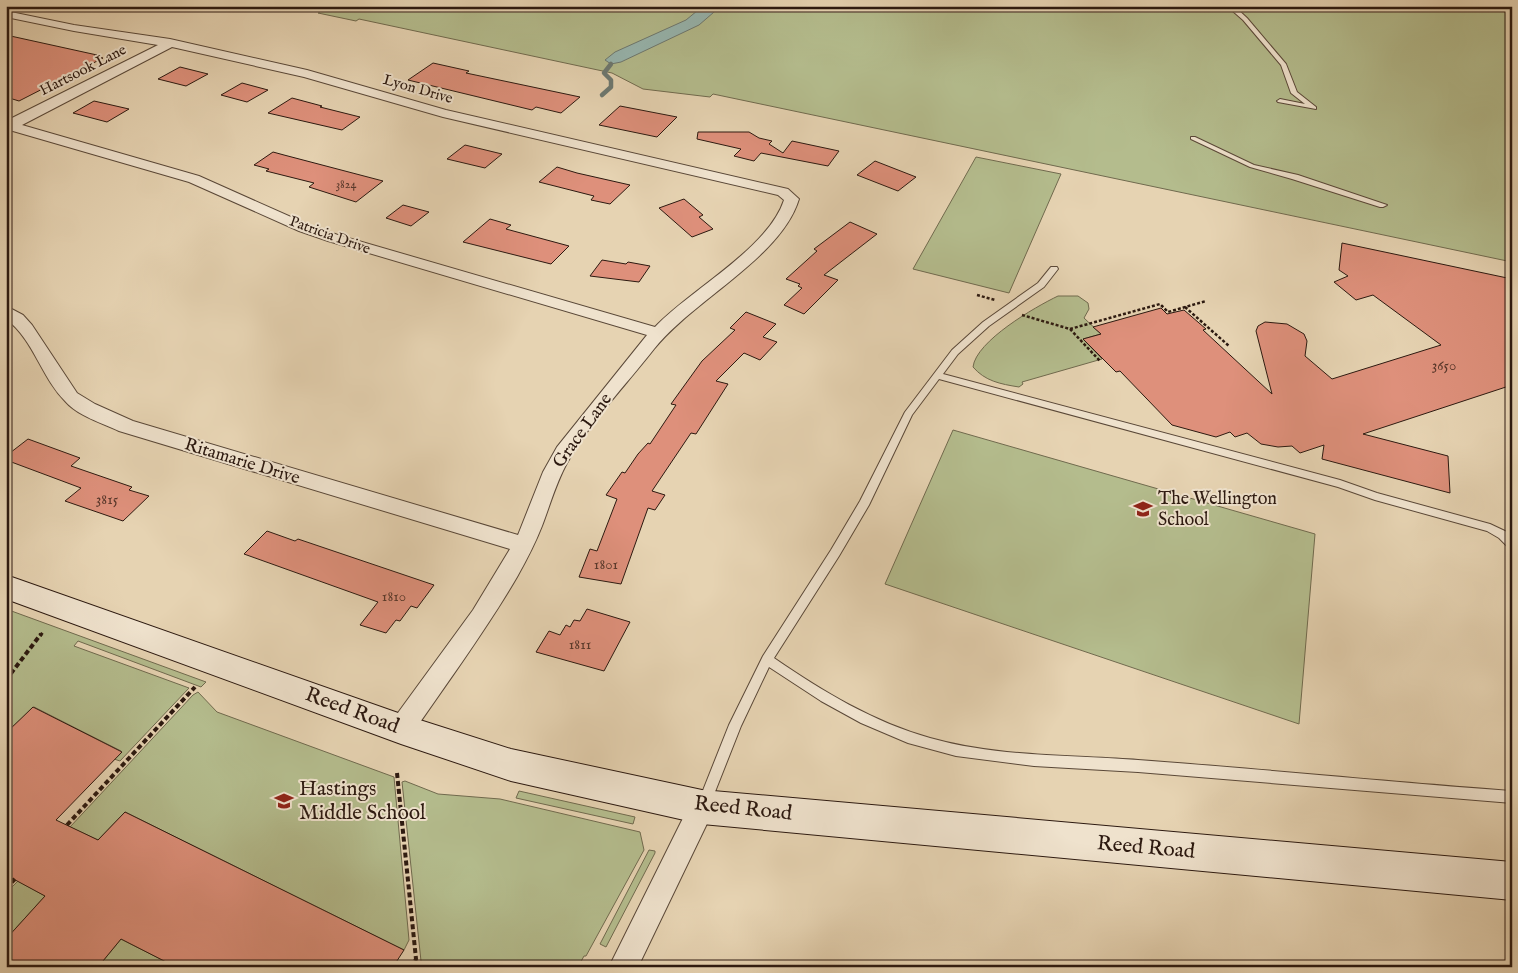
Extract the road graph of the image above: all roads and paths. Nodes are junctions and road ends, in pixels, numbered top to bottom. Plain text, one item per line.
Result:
1 (1230, 6) edge
2 (6, 14) edge
3 (170, 43) junction
4 (1280, 101) dead end
5 (8, 125) edge
6 (1192, 138) dead end
7 (1383, 205) dead end
8 (781, 222) joint
9 (1054, 269) dead end
10 (976, 295) dead end
11 (1206, 301) dead end
12 (1001, 303) dead end
13 (1184, 307) junction
14 (6, 311) edge
15 (1018, 312) dead end
16 (1070, 329) junction
17 (658, 333) junction
18 (1229, 346) dead end
19 (1100, 361) dead end
20 (936, 375) junction
21 (1512, 544) edge
22 (523, 545) junction
23 (6, 587) edge
24 (42, 632) dead end
25 (767, 659) junction
26 (6, 680) edge
27 (195, 687) dead end
28 (401, 729) junction
29 (397, 773) dead end
30 (1512, 797) edge
31 (702, 807) junction
32 (67, 825) dead end
33 (14, 879) dead end
34 (1512, 881) edge
35 (6, 888) edge
36 (412, 967) edge
37 (623, 967) edge

1 - 4 lane
2 - 3 street, Lyon Drive
3 - 5 street, Hartsook Lane
3 - 8 street, Lyon Drive
5 - 17 street, Patricia Drive
6 - 7 lane
8 - 17 street, Grace Lane
9 - 20 lane
10 - 12 path
11 - 13 path
13 - 16 path
13 - 18 path
14 - 22 street, Ritamarie Drive
15 - 16 path
16 - 19 path
17 - 22 street, Grace Lane
20 - 21 lane
20 - 25 lane
22 - 28 street, Grace Lane
23 - 28 main road, Reed Road
24 - 26 path
25 - 30 lane
25 - 31 lane
27 - 32 path
28 - 31 main road, Reed Road
29 - 36 path
31 - 34 main road, Reed Road
31 - 37 street
33 - 35 path

